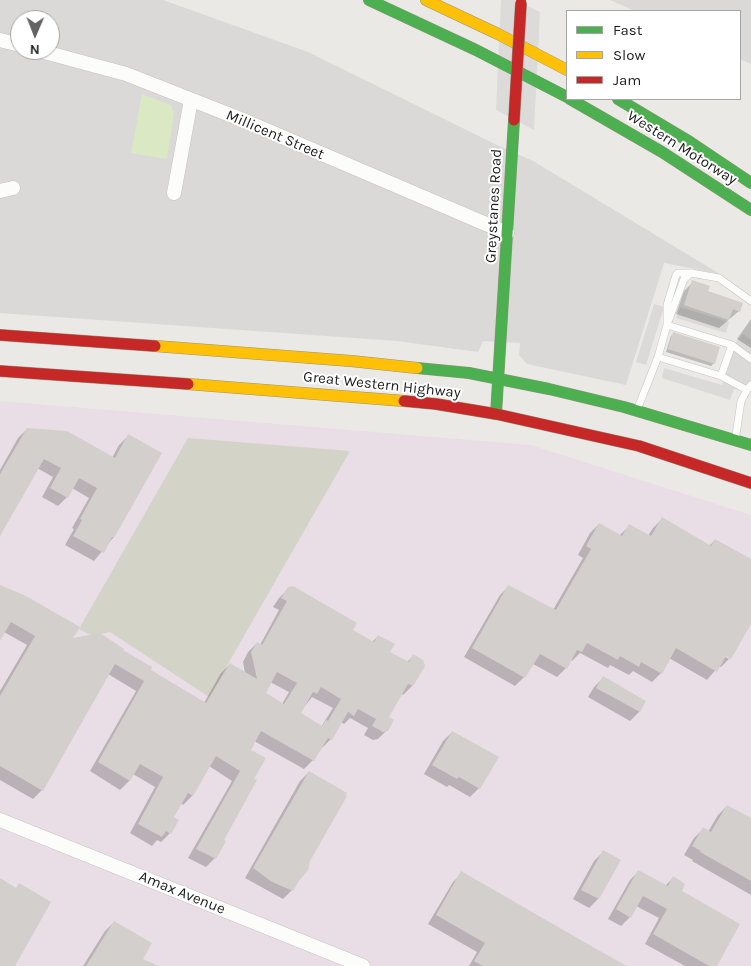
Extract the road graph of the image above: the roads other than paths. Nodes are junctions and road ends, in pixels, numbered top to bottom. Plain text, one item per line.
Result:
1 (369, 0) edge
2 (426, 0) edge
3 (521, 2) edge
4 (60, 56) edge
5 (566, 69) edge
6 (566, 96) edge
7 (192, 100) junction
8 (572, 100) edge
9 (620, 100) edge
10 (751, 183) edge
11 (174, 193) dead end
12 (751, 210) edge
13 (507, 233) junction
14 (751, 301) edge
15 (667, 325) junction
16 (0, 335) edge
17 (732, 345) junction
18 (658, 357) junction
19 (751, 359) edge
20 (0, 371) edge
21 (721, 376) junction
22 (499, 379) junction
23 (749, 388) edge
24 (637, 410) junction
25 (496, 414) junction
26 (736, 440) junction
27 (751, 445) edge
28 (751, 483) edge
29 (0, 820) edge
30 (364, 966) edge

1 - 6 main road, Western Motorway
2 - 5 main road
3 - 13 main road, Greystanes Road, bridge
4 - 7 street, Millicent Street
7 - 11 street
7 - 13 street, Millicent Street
8 - 12 main road, Western Motorway
9 - 10 main road, Western Motorway
13 - 22 main road, Greystanes Road
14 - 15 lane
15 - 17 lane
15 - 18 lane
16 - 22 main road, Great Western Highway
17 - 19 lane
17 - 21 lane
18 - 21 lane
18 - 24 lane
20 - 25 main road, Great Western Highway
21 - 23 lane
22 - 24 main road, Great Western Highway
22 - 25 main road, Greystanes Road
23 - 26 lane
24 - 26 main road, Great Western Highway
25 - 28 main road, Great Western Highway
26 - 27 main road, Great Western Highway
29 - 30 street, Amax Avenue

